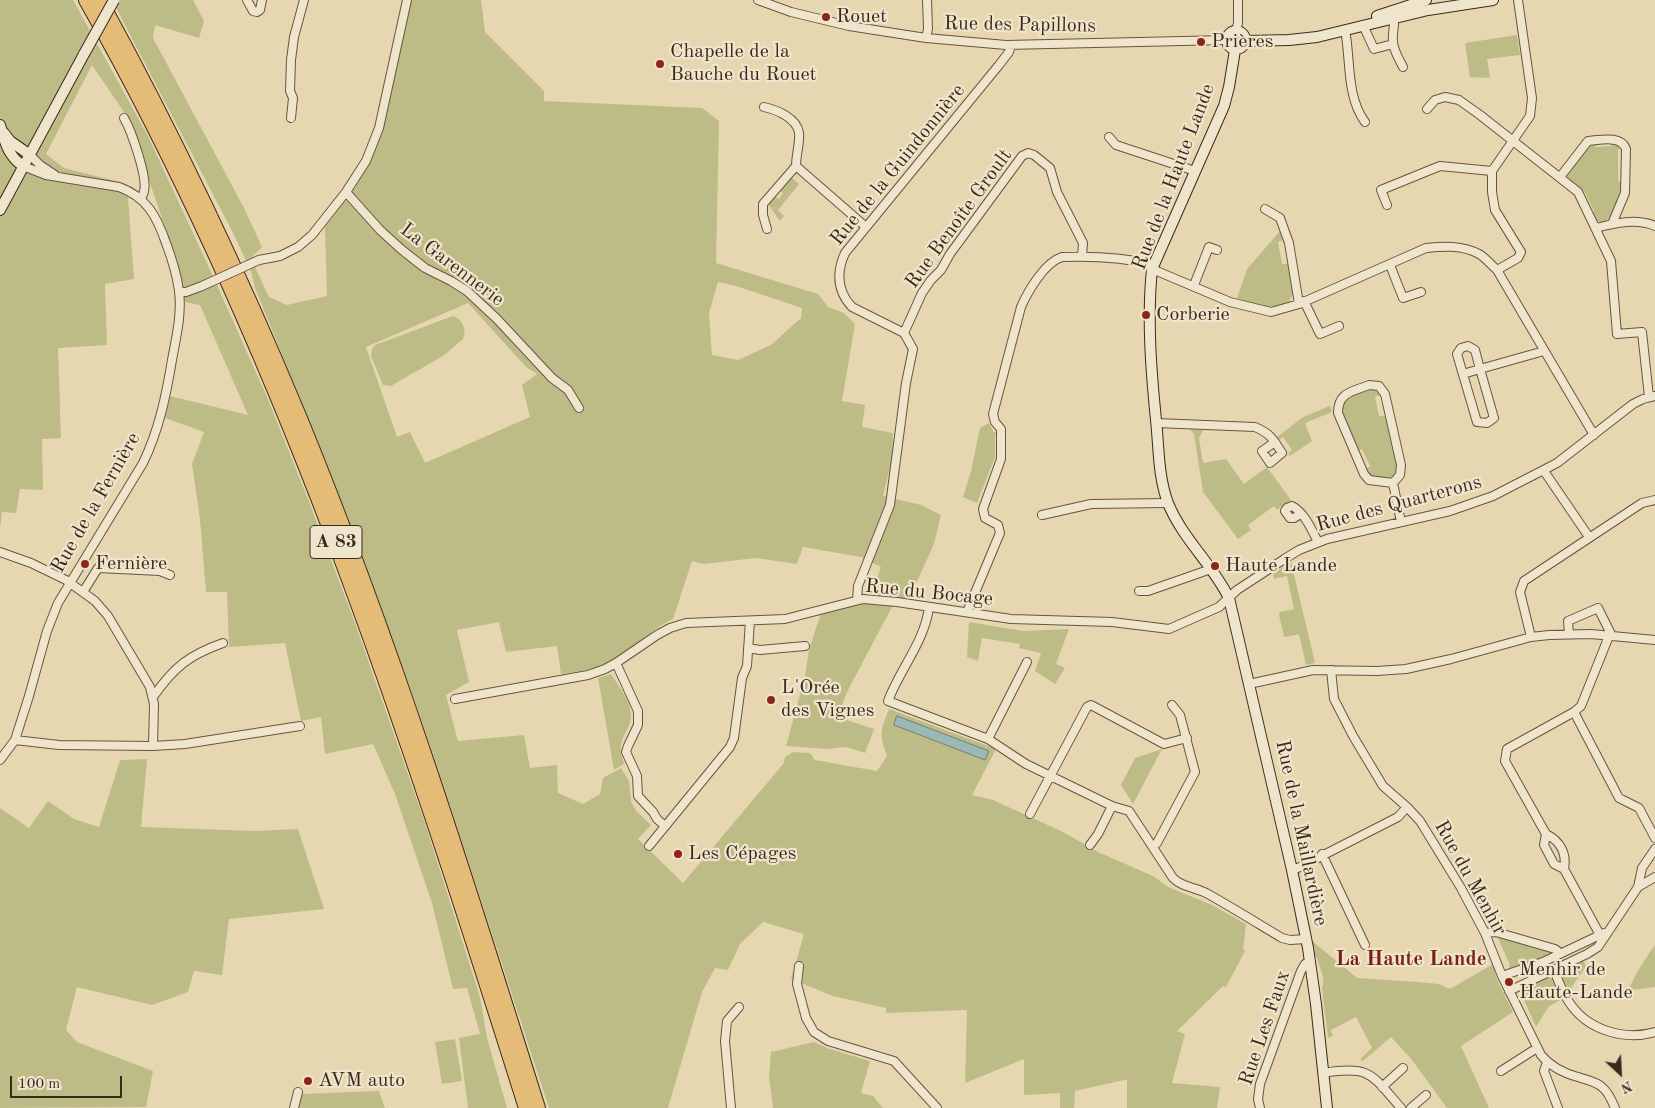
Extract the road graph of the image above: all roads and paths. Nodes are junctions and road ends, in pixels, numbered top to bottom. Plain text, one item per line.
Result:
1 (86, 0) edge
2 (100, 0) edge
3 (114, 0) edge
4 (247, 0) edge
5 (262, 0) edge
6 (304, 0) edge
7 (408, 0) edge
8 (758, 0) edge
9 (927, 0) edge
10 (1238, 0) edge
11 (1426, 0) edge
12 (1493, 0) edge
13 (1518, 0) edge
14 (1412, 6) edge
15 (1394, 17) junction
16 (1363, 25) junction
17 (1347, 29) junction
18 (1236, 31) junction
19 (926, 38) junction
20 (1227, 40) junction
21 (1246, 41) junction
22 (1393, 44) junction
23 (1011, 45) junction
24 (1235, 50) junction
25 (1403, 68) dead end
26 (764, 107) dead end
27 (1427, 109) dead end
28 (124, 118) dead end
29 (291, 118) dead end
30 (1365, 122) dead end
31 (0, 126) edge
32 (1109, 138) dead end
33 (1513, 142) junction
34 (30, 155) junction
35 (23, 166) junction
36 (796, 166) junction
37 (1195, 171) junction
38 (1492, 171) junction
39 (57, 176) junction
40 (1560, 177) junction
41 (346, 192) junction
42 (141, 198) junction
43 (1387, 205) dead end
44 (1264, 209) dead end
45 (0, 210) edge
46 (1612, 224) junction
47 (866, 226) junction
48 (1655, 226) edge
49 (1596, 228) junction
50 (767, 229) dead end
51 (1217, 250) dead end
52 (1082, 256) junction
53 (1390, 265) junction
54 (1153, 267) junction
55 (1497, 270) junction
56 (1194, 285) junction
57 (179, 292) junction
58 (1421, 292) dead end
59 (1302, 303) junction
60 (1339, 326) dead end
61 (904, 333) junction
62 (1544, 351) junction
63 (1480, 369) junction
64 (1463, 374) junction
65 (1652, 397) edge
66 (579, 408) dead end
67 (1156, 423) junction
68 (1594, 435) junction
69 (1274, 442) dead end
70 (1544, 470) junction
71 (1393, 483) junction
72 (1655, 500) edge
73 (1168, 503) junction
74 (1300, 514) dead end
75 (1042, 515) dead end
76 (1401, 522) junction
77 (1589, 537) junction
78 (1318, 542) junction
79 (0, 552) edge
80 (1212, 569) junction
81 (170, 575) dead end
82 (69, 583) junction
83 (1139, 590) dead end
84 (83, 592) junction
85 (1229, 598) junction
86 (857, 600) junction
87 (929, 607) junction
88 (967, 612) junction
89 (750, 621) junction
90 (1569, 634) junction
91 (1610, 636) junction
92 (1531, 637) junction
93 (1655, 640) edge
94 (223, 642) dead end
95 (805, 646) dead end
96 (748, 648) junction
97 (1027, 662) dead end
98 (616, 663) junction
99 (1332, 670) junction
100 (1249, 684) junction
101 (153, 697) junction
102 (455, 699) dead end
103 (1172, 705) dead end
104 (1574, 712) junction
105 (300, 726) dead end
106 (1187, 738) junction
107 (988, 739) junction
108 (15, 740) junction
109 (153, 746) junction
110 (0, 760) edge
111 (1051, 776) junction
112 (1112, 806) junction
113 (1407, 807) junction
114 (1030, 814) dead end
115 (665, 826) junction
116 (1546, 834) junction
117 (1655, 838) edge
118 (1090, 845) dead end
119 (649, 846) dead end
120 (1153, 846) junction
121 (1655, 849) edge
122 (1322, 854) junction
123 (1564, 869) junction
124 (1292, 870) junction
125 (1655, 877) edge
126 (1638, 887) junction
127 (1610, 930) junction
128 (1486, 933) junction
129 (1600, 935) junction
130 (1306, 939) junction
131 (1365, 945) dead end
132 (1560, 953) junction
133 (1310, 962) junction
134 (799, 966) dead end
135 (1554, 970) junction
136 (1502, 976) junction
137 (1509, 991) junction
138 (739, 1007) dead end
139 (1655, 1032) edge
140 (1537, 1048) junction
141 (1547, 1062) junction
142 (1403, 1068) dead end
143 (1501, 1071) dead end
144 (1324, 1073) junction
145 (1382, 1086) junction
146 (298, 1092) dead end
147 (1426, 1095) dead end
148 (294, 1108) edge
149 (526, 1108) edge
150 (538, 1108) edge
151 (731, 1108) edge
152 (937, 1108) edge
153 (1260, 1108) edge
154 (1327, 1108) edge
155 (1401, 1108) edge
156 (1411, 1108) edge
157 (1558, 1108) edge
158 (1615, 1108) edge

1 - 149 highway, A 83
2 - 150 highway, A 83
3 - 34 street, bridge
4 - 5 street
6 - 29 street
7 - 41 street
8 - 19 street, Rue des Papillons
9 - 19 street
10 - 18 street
11 - 14 street
12 - 14 street
13 - 33 street
14 - 15 street
14 - 17 street
15 - 16 street
15 - 22 street
16 - 17 street
16 - 22 street
17 - 21 street
17 - 30 street
18 - 20 street
18 - 21 street
19 - 23 street, Rue des Papillons
20 - 23 street, Rue des Papillons
20 - 24 street
21 - 24 street
22 - 25 street
23 - 47 street, Rue de la Guindonnière
24 - 37 street, Rue de la Haute Lande
26 - 36 street
27 - 33 street
28 - 42 street
31 - 34 street
31 - 35 street
32 - 37 street
33 - 38 street
33 - 40 street
34 - 35 street
34 - 39 street, Rue de la Fernière
35 - 39 street, Rue de la Fernière
35 - 45 street
36 - 47 street
36 - 50 street
37 - 54 street, Rue de la Haute Lande
38 - 43 street
38 - 55 street
39 - 42 street, Rue de la Fernière
40 - 46 street
40 - 49 street
41 - 57 street, bridge
41 - 66 street, La Garennerie
42 - 57 street, Rue de la Fernière
44 - 59 street
46 - 48 street
46 - 49 street
47 - 61 street, Rue de la Guindonnière
49 - 65 street
51 - 56 street
52 - 54 street
52 - 61 street, Rue Benoîte Groult
52 - 88 street
53 - 55 street
53 - 58 street
53 - 59 street
54 - 56 street
54 - 67 street, Rue de la Haute Lande
55 - 62 street
56 - 59 street
57 - 82 street, Rue de la Fernière
59 - 60 street
61 - 86 street
62 - 63 street
62 - 68 street
63 - 64 street
63 - 64 street
63 - 64 street
65 - 68 street, Rue des Quarterons
67 - 69 street
67 - 73 street, Rue de la Haute Lande
68 - 70 street, Rue des Quarterons
70 - 76 street, Rue des Quarterons
70 - 77 street
71 - 71 street
71 - 76 street
72 - 77 street
73 - 75 street
73 - 80 street, Rue de la Haute Lande
74 - 78 street
76 - 78 street, Rue des Quarterons
77 - 92 street
78 - 85 street, Rue des Quarterons
79 - 82 street
80 - 83 street
80 - 85 street, Rue de la Haute Lande
81 - 84 street
82 - 84 street
82 - 108 street, Rue de la Fernière
84 - 101 street
85 - 88 street, Rue du Bocage
85 - 100 street, Rue de la Maillardière
86 - 87 street, Rue du Bocage
86 - 89 street, Rue du Bocage
87 - 88 street, Rue du Bocage
87 - 107 street
89 - 96 street
89 - 98 street, Rue du Bocage
90 - 91 street
90 - 91 street
90 - 92 street
91 - 93 street
91 - 104 street
92 - 99 street
94 - 101 street
95 - 96 street
96 - 115 street
97 - 107 street
98 - 102 street, Rue du Bocage
98 - 115 street
99 - 100 street
99 - 113 street, Rue du Menhir
100 - 124 street, Rue de la Maillardière
101 - 109 street
103 - 106 street
104 - 116 street
104 - 117 street
105 - 109 street
106 - 111 street
106 - 120 street
107 - 111 street
108 - 109 street
108 - 110 street, Rue de la Fernière
111 - 112 street
111 - 114 street
112 - 118 street
112 - 120 street
113 - 122 street
113 - 128 street, Rue du Menhir
115 - 119 street
116 - 123 street
116 - 123 street
120 - 130 street
121 - 126 street
122 - 124 street
122 - 131 street
123 - 129 street
124 - 130 street, Rue de la Maillardière
125 - 126 street
126 - 127 street
127 - 129 street
127 - 135 street
128 - 132 street
128 - 136 street, Rue du Menhir
129 - 132 street
130 - 133 street, Rue de la Maillardière
132 - 136 street
133 - 144 street, Rue de la Maillardière
133 - 153 street, Rue Les Faux
134 - 152 street
135 - 137 street
135 - 139 street
136 - 137 street, Rue du Menhir
137 - 140 street, Rue du Menhir
138 - 151 street
140 - 141 street, Rue du Menhir
140 - 143 street
141 - 157 street
141 - 158 street, Rue du Menhir
142 - 145 street
144 - 145 street
144 - 154 street, Rue de la Maillardière
145 - 155 street
146 - 148 street
147 - 156 street

